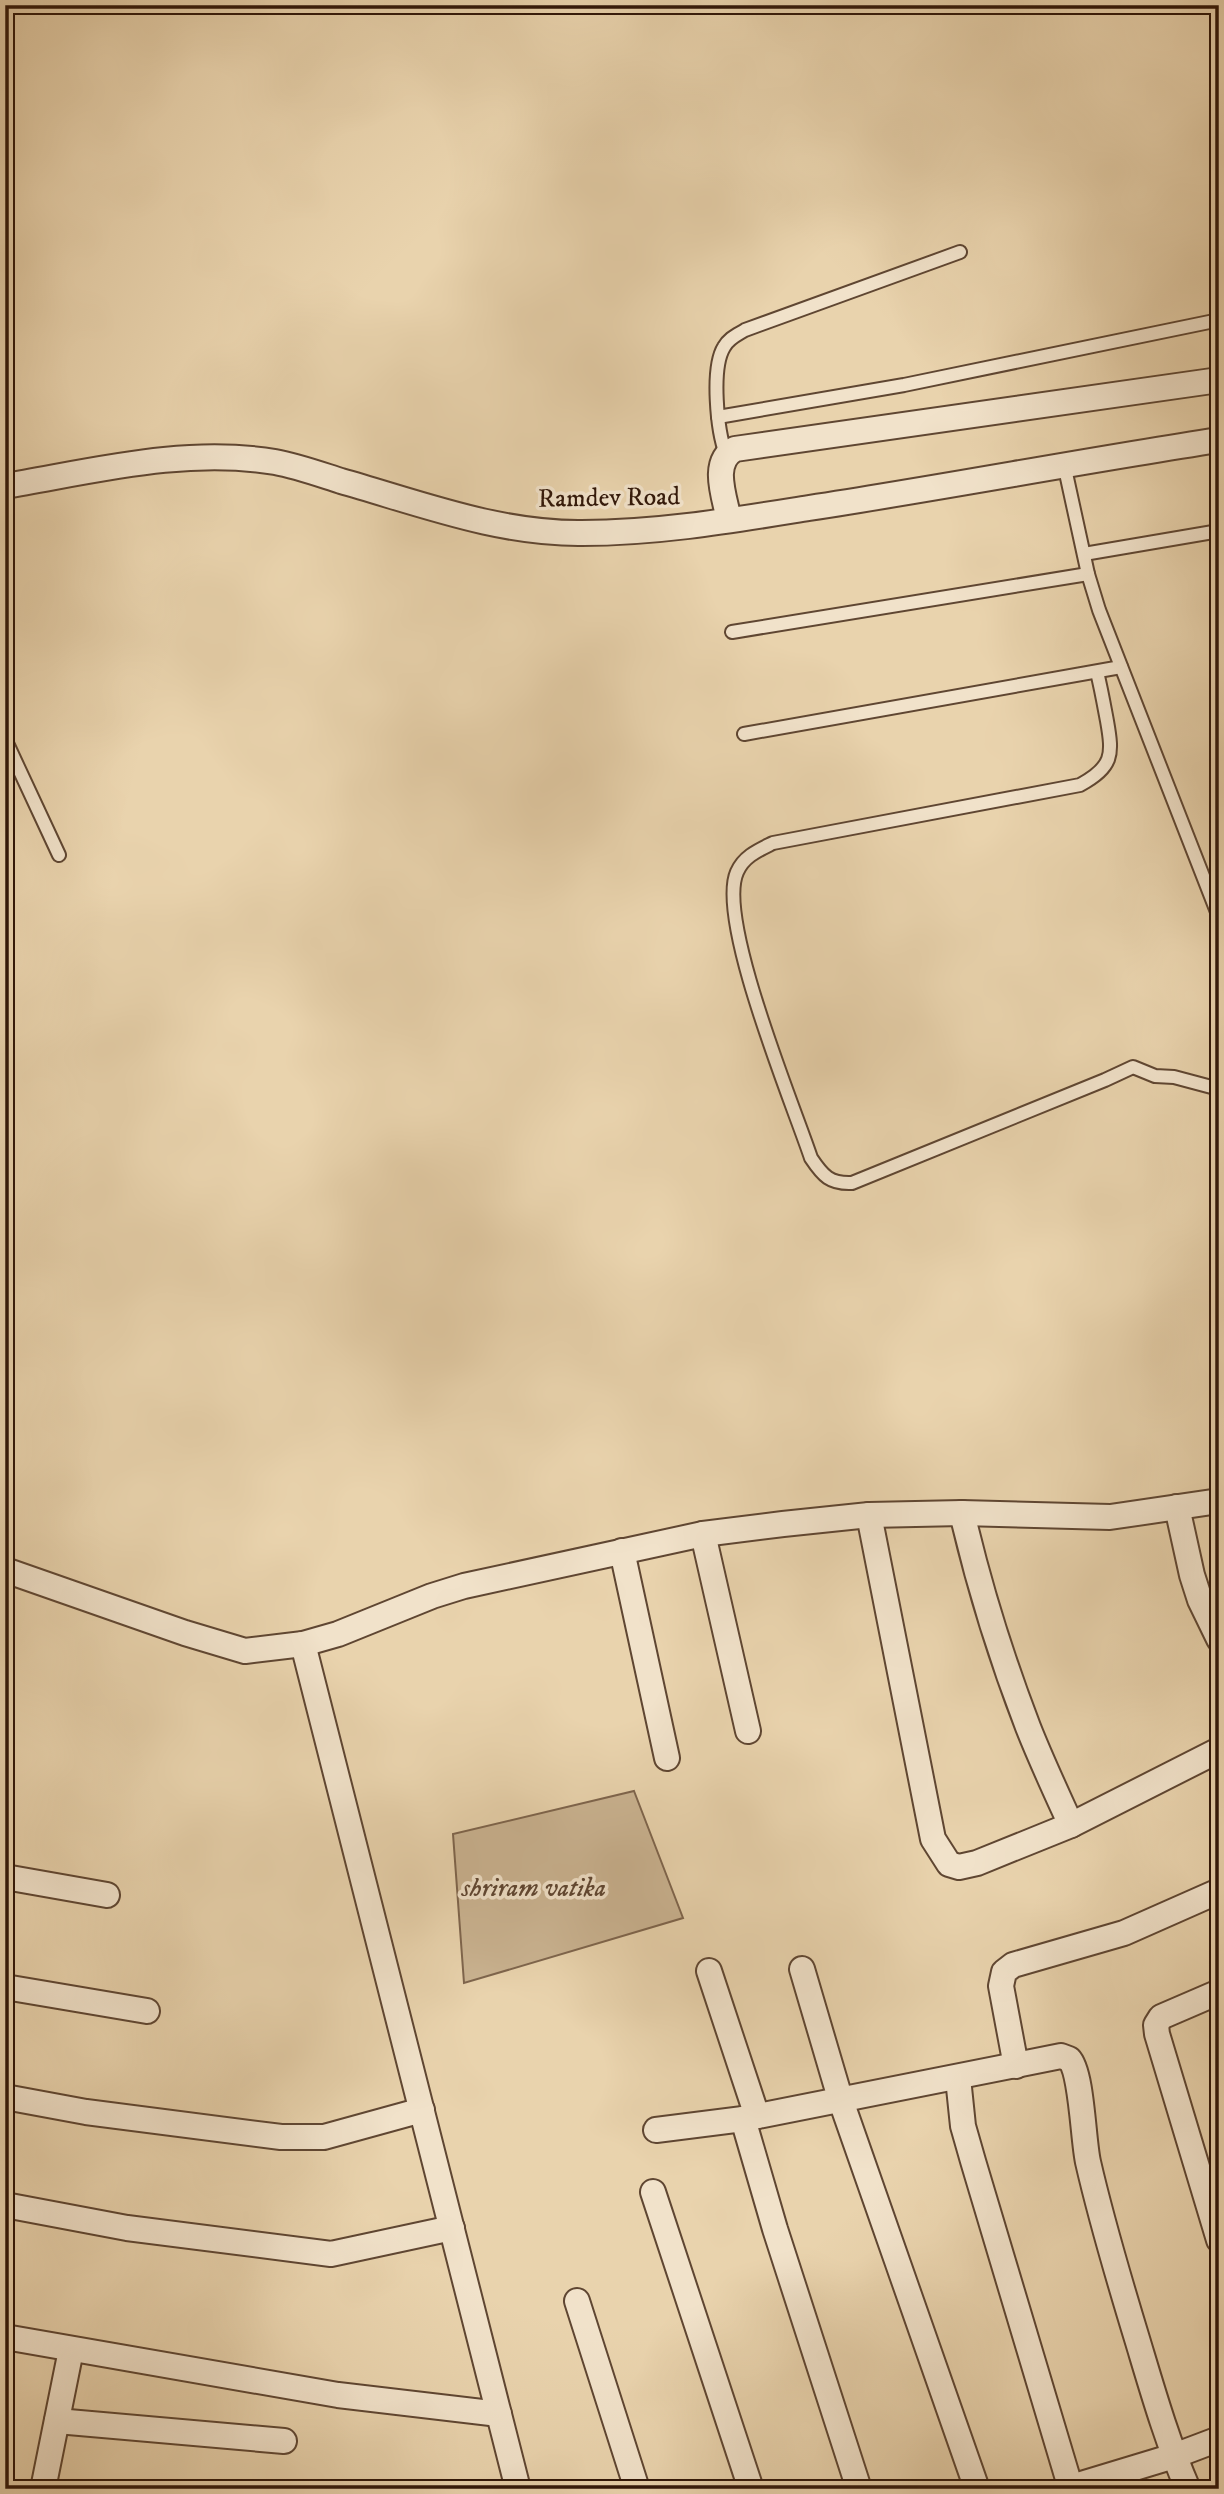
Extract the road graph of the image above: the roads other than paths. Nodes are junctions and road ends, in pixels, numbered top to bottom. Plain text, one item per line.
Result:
1 (960, 252) dead end
2 (1219, 320) edge
3 (1219, 380) edge
4 (718, 417) junction
5 (1219, 440) edge
6 (723, 461) junction
7 (1064, 464) junction
8 (5, 486) edge
9 (729, 520) junction
10 (1219, 531) edge
11 (1083, 554) junction
12 (1088, 574) junction
13 (732, 632) dead end
14 (1121, 667) junction
15 (1097, 672) junction
16 (744, 734) dead end
17 (5, 739) edge
18 (59, 855) dead end
19 (1219, 917) edge
20 (1219, 1088) edge
21 (1219, 1501) edge
22 (1177, 1507) junction
23 (962, 1513) junction
24 (869, 1515) junction
25 (703, 1534) junction
26 (622, 1552) junction
27 (5, 1570) edge
28 (1219, 1639) edge
29 (303, 1644) junction
30 (748, 1731) dead end
31 (1219, 1750) edge
32 (667, 1758) dead end
33 (1071, 1825) junction
34 (5, 1877) edge
35 (1219, 1891) edge
36 (107, 1895) dead end
37 (802, 1969) dead end
38 (709, 1971) dead end
39 (5, 1987) edge
40 (1219, 1992) edge
41 (147, 2011) dead end
42 (1016, 2066) junction
43 (958, 2078) junction
44 (5, 2097) edge
45 (840, 2098) junction
46 (422, 2110) junction
47 (750, 2118) junction
48 (656, 2130) dead end
49 (653, 2192) dead end
50 (5, 2204) edge
51 (452, 2228) junction
52 (1219, 2240) edge
53 (577, 2301) dead end
54 (5, 2337) edge
55 (71, 2350) junction
56 (499, 2414) junction
57 (57, 2421) junction
58 (1219, 2440) edge
59 (284, 2441) dead end
60 (1174, 2456) junction
61 (1069, 2488) edge
62 (43, 2489) edge
63 (518, 2489) edge
64 (637, 2489) edge
65 (751, 2489) edge
66 (859, 2489) edge
67 (977, 2489) edge
68 (1188, 2489) edge

1 - 4 lane
2 - 4 lane
3 - 6 street
4 - 6 lane
5 - 7 street, Ramdev Road
6 - 9 street
7 - 9 street, Ramdev Road
7 - 11 lane
8 - 9 street, Ramdev Road
10 - 11 lane
11 - 12 lane
12 - 13 lane
12 - 14 lane
14 - 15 lane
14 - 19 lane
15 - 16 lane
15 - 20 lane
17 - 18 lane
21 - 22 street
22 - 23 street
22 - 28 street
23 - 24 street
23 - 33 street
24 - 25 street
24 - 33 street
25 - 26 street
25 - 30 street
26 - 29 street
26 - 32 street
27 - 29 street
29 - 46 street
31 - 33 street
34 - 36 street
35 - 42 street
37 - 45 street
38 - 47 street
39 - 41 street
40 - 52 street
42 - 43 street
42 - 60 street
43 - 45 street
43 - 61 street
44 - 46 street
45 - 47 street
45 - 67 street
46 - 51 street
47 - 48 street
47 - 66 street
49 - 65 street
50 - 51 street
51 - 56 street
53 - 64 street
54 - 55 street
55 - 56 street
55 - 57 street
56 - 63 street
57 - 59 street
57 - 62 street
58 - 60 street
60 - 61 street
60 - 68 street

